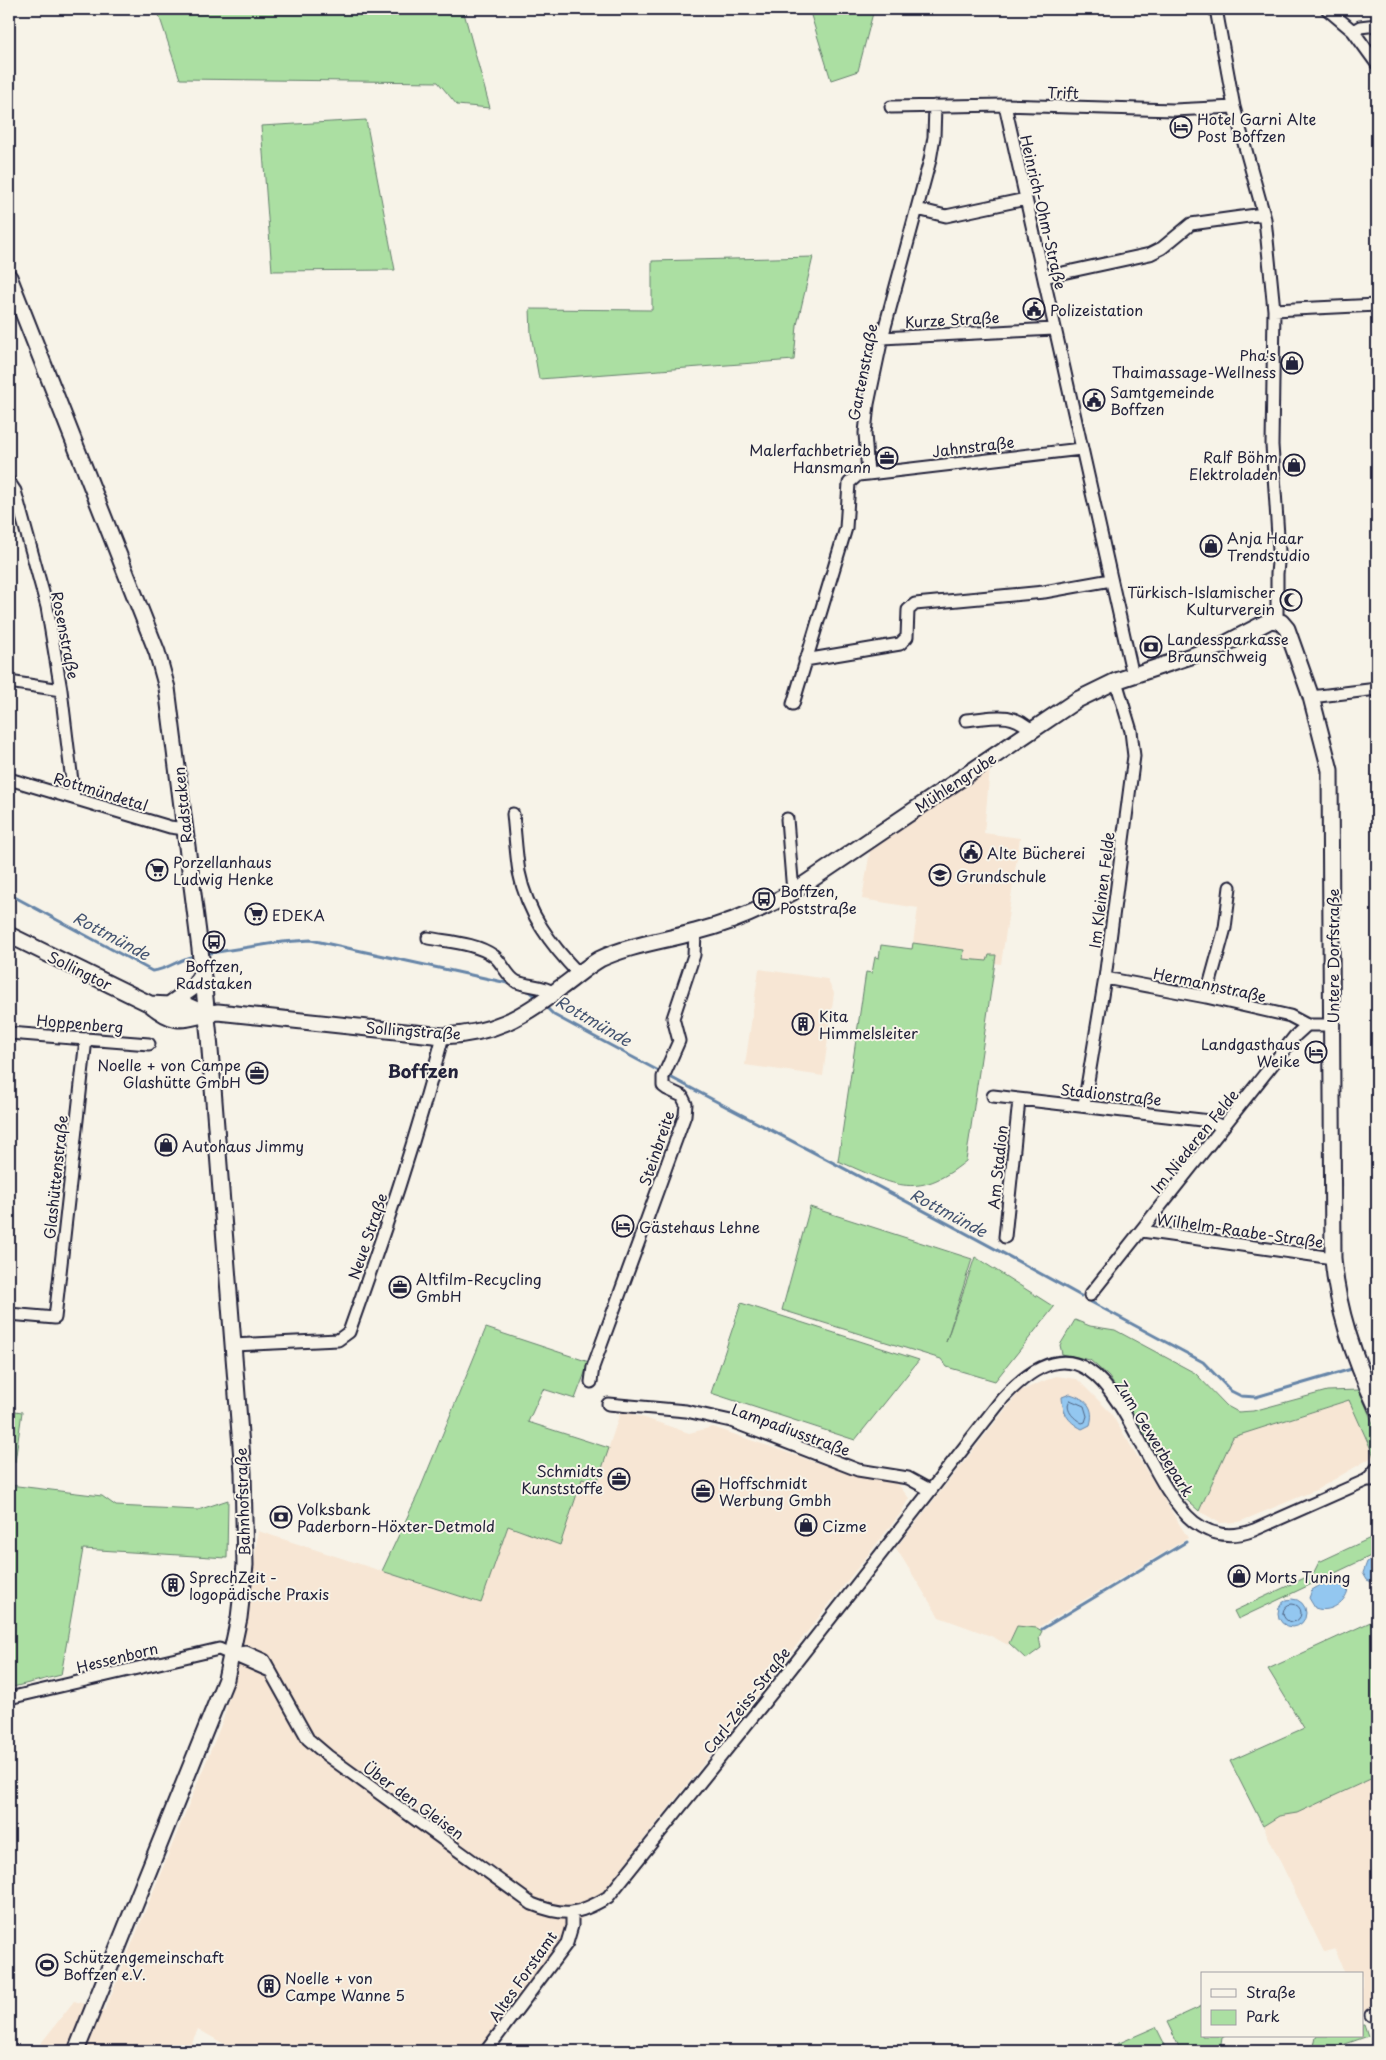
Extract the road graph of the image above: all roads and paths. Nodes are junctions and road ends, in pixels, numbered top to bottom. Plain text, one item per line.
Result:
1 (1216, 9) edge
2 (1328, 9) edge
3 (1377, 25) edge
4 (1353, 31) junction
5 (1377, 64) edge
6 (935, 106) junction
7 (1005, 106) junction
8 (891, 107) dead end
9 (1234, 108) junction
10 (1026, 199) junction
11 (917, 209) junction
12 (1263, 214) junction
13 (1044, 277) junction
14 (9, 278) edge
15 (1377, 305) edge
16 (1274, 310) junction
17 (1054, 329) junction
18 (882, 338) junction
19 (1081, 449) junction
20 (868, 474) junction
21 (9, 482) edge
22 (1111, 580) junction
23 (1280, 622) junction
24 (805, 660) junction
25 (1133, 676) junction
26 (1116, 681) junction
27 (9, 682) edge
28 (1377, 688) edge
29 (61, 690) junction
30 (1311, 697) junction
31 (793, 704) dead end
32 (966, 720) dead end
33 (1032, 731) junction
34 (9, 778) edge
35 (74, 798) junction
36 (513, 814) dead end
37 (787, 819) dead end
38 (185, 829) junction
39 (1230, 887) dead end
40 (793, 892) junction
41 (695, 932) junction
42 (9, 935) edge
43 (428, 938) dead end
44 (627, 948) joint
45 (202, 960) junction
46 (580, 974) junction
47 (1105, 978) junction
48 (1206, 997) junction
49 (545, 1000) junction
50 (150, 1004) junction
51 (170, 1004) junction
52 (206, 1014) junction
53 (1307, 1025) junction
54 (1332, 1025) junction
55 (9, 1033) edge
56 (443, 1036) junction
57 (86, 1039) junction
58 (149, 1044) dead end
59 (993, 1096) dead end
60 (1019, 1100) junction
61 (1084, 1105) junction
62 (1223, 1128) junction
63 (1142, 1231) junction
64 (1005, 1237) dead end
65 (1333, 1258) junction
66 (1090, 1295) dead end
67 (9, 1314) edge
68 (233, 1345) junction
69 (591, 1382) dead end
70 (608, 1404) dead end
71 (1377, 1408) edge
72 (1377, 1468) edge
73 (1372, 1480) edge
74 (930, 1490) junction
75 (233, 1654) junction
76 (9, 1698) edge
77 (572, 1914) junction
78 (76, 2051) edge
79 (486, 2051) edge

1 - 9 street
2 - 4 street
3 - 4 street
4 - 5 street
6 - 7 street, Trift
6 - 8 street, Trift
6 - 11 street, Gartenstraße
7 - 9 street, Trift
7 - 10 street, Heinrich-Ohm-Straße
9 - 12 street
10 - 11 street
10 - 13 street, Heinrich-Ohm-Straße
11 - 18 street, Gartenstraße
12 - 13 street
12 - 16 street
13 - 17 street, Heinrich-Ohm-Straße
14 - 38 main road, Radstaken
15 - 16 street
16 - 23 street
17 - 18 street, Kurze Straße
17 - 19 street, Heinrich-Ohm-Straße
18 - 20 street, Gartenstraße
19 - 20 street, Jahnstraße
19 - 22 street, Heinrich-Ohm-Straße
20 - 24 street
21 - 29 street, Rosenstraße
22 - 24 street
22 - 25 street, Heinrich-Ohm-Straße
23 - 25 main road, Mühlengrube
23 - 30 main road, Untere Dorfstraße
24 - 31 street
25 - 26 main road, Mühlengrube
26 - 33 main road, Mühlengrube
26 - 47 street, Im Kleinen Felde
27 - 29 street
28 - 30 street
29 - 35 street, Rosenstraße
30 - 54 main road, Untere Dorfstraße
32 - 33 street
33 - 40 main road, Mühlengrube
34 - 35 street, Rottmündetal
35 - 38 street, Rottmündetal
36 - 46 street
37 - 40 street
38 - 45 main road, Radstaken
39 - 48 street
40 - 41 main road, Mühlengrube
41 - 44 main road, Mühlengrube
41 - 69 street, Steinbreite
42 - 50 main road, Sollingtor
43 - 49 street
44 - 46 main road, Sollingstraße
45 - 51 main road
45 - 52 main road, Radstaken
46 - 49 main road, Sollingstraße
47 - 48 street, Hermannstraße
47 - 61 street, Im Kleinen Felde
48 - 53 street, Hermannstraße
49 - 56 main road, Sollingstraße
50 - 51 main road, Sollingtor
50 - 52 main road, Sollingtor
51 - 52 main road, Sollingtor
52 - 56 main road, Sollingstraße
52 - 68 main road, Bahnhofstraße
53 - 54 street
53 - 62 street, Im Niederen Felde
54 - 65 main road, Untere Dorfstraße
55 - 57 street, Hoppenberg
56 - 68 street, Neue Straße
57 - 58 street, Hoppenberg
57 - 67 street, Glashüttenstraße
59 - 60 street, Stadionstraße
60 - 61 street, Stadionstraße
60 - 64 street, Am Stadion
61 - 62 street, Stadionstraße
62 - 63 street, Im Niederen Felde
63 - 65 street, Wilhelm-Raabe-Straße
63 - 66 street, Im Niederen Felde
65 - 71 main road, Untere Dorfstraße
68 - 75 main road, Bahnhofstraße
70 - 74 street, Lampadiusstraße
72 - 73 street, Zum Gewerbepark
73 - 74 street, Zum Gewerbepark
74 - 77 street, Carl-Zeiss-Straße
75 - 76 street, Hessenborn
75 - 77 street, Über den Gleisen
75 - 78 main road, Bahnhofstraße
77 - 79 street, Altes Forstamt

